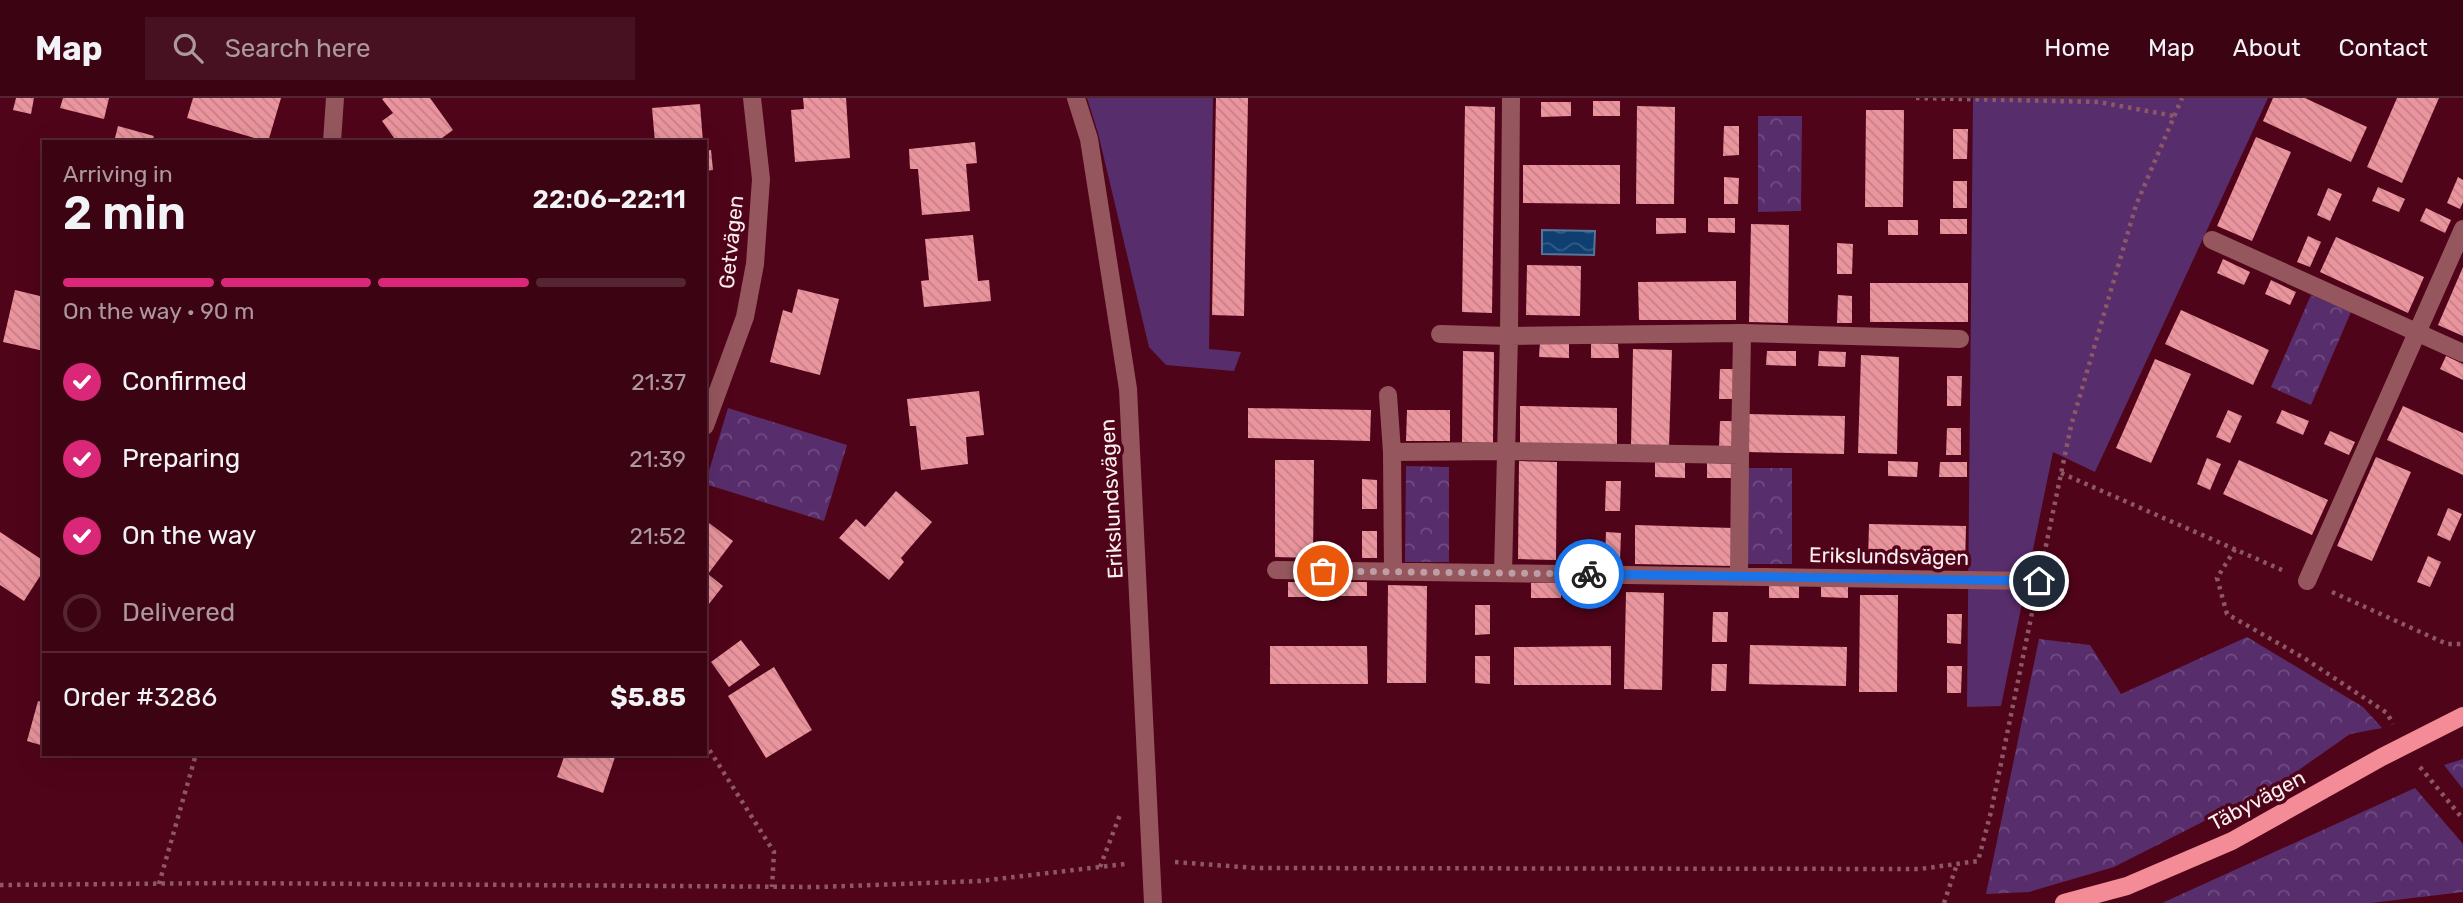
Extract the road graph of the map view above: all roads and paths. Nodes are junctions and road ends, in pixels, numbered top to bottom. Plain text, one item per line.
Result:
1 (335, 98) edge
2 (752, 98) edge
3 (1076, 98) edge
4 (1511, 98) edge
5 (1916, 98) edge
6 (2182, 98) edge
7 (2174, 116) junction
8 (332, 140) edge
9 (2463, 229) edge
10 (2212, 240) dead end
11 (2417, 332) junction
12 (1742, 333) junction
13 (1440, 334) dead end
14 (1509, 336) junction
15 (1960, 339) dead end
16 (2463, 352) edge
17 (1388, 395) dead end
18 (707, 421) edge
19 (1506, 451) junction
20 (1392, 452) junction
21 (1740, 455) junction
22 (2061, 472) junction
23 (2235, 549) junction
24 (1276, 570) dead end
25 (1393, 572) junction
26 (1503, 573) junction
27 (1739, 577) junction
28 (2307, 580) junction
29 (2039, 581) junction
30 (2463, 644) edge
31 (2463, 716) edge
32 (2400, 735) dead end
33 (707, 746) edge
34 (195, 756) edge
35 (2414, 756) dead end
36 (1121, 811) dead end
37 (2463, 819) edge
38 (1152, 860) junction
39 (1957, 864) junction
40 (1100, 867) junction
41 (159, 884) junction
42 (0, 885) edge
43 (772, 887) junction
44 (1153, 903) edge
45 (1944, 903) edge
46 (2064, 903) edge

1 - 8 street
2 - 18 street, Getvägen
3 - 38 street, Erikslundsvägen
4 - 14 street
5 - 7 path
6 - 7 path
7 - 22 path
9 - 11 street
10 - 11 street
11 - 16 street
11 - 28 street
12 - 14 street
12 - 15 street
12 - 21 street
13 - 14 street
14 - 19 street
17 - 20 street
19 - 20 street
19 - 21 street
19 - 26 street
20 - 25 street
21 - 27 street
22 - 23 path
22 - 29 path
23 - 28 path
23 - 32 path
24 - 25 street, Erikslundsvägen
25 - 26 street, Erikslundsvägen
26 - 27 street, Erikslundsvägen
27 - 29 street, Erikslundsvägen
28 - 30 path
29 - 39 path
31 - 46 main road, Täbyvägen
33 - 43 path
34 - 41 path
35 - 37 path
36 - 40 path
38 - 39 path
38 - 40 path
38 - 44 street, Erikslundsvägen
39 - 45 path
40 - 43 path
41 - 42 path
41 - 43 path

